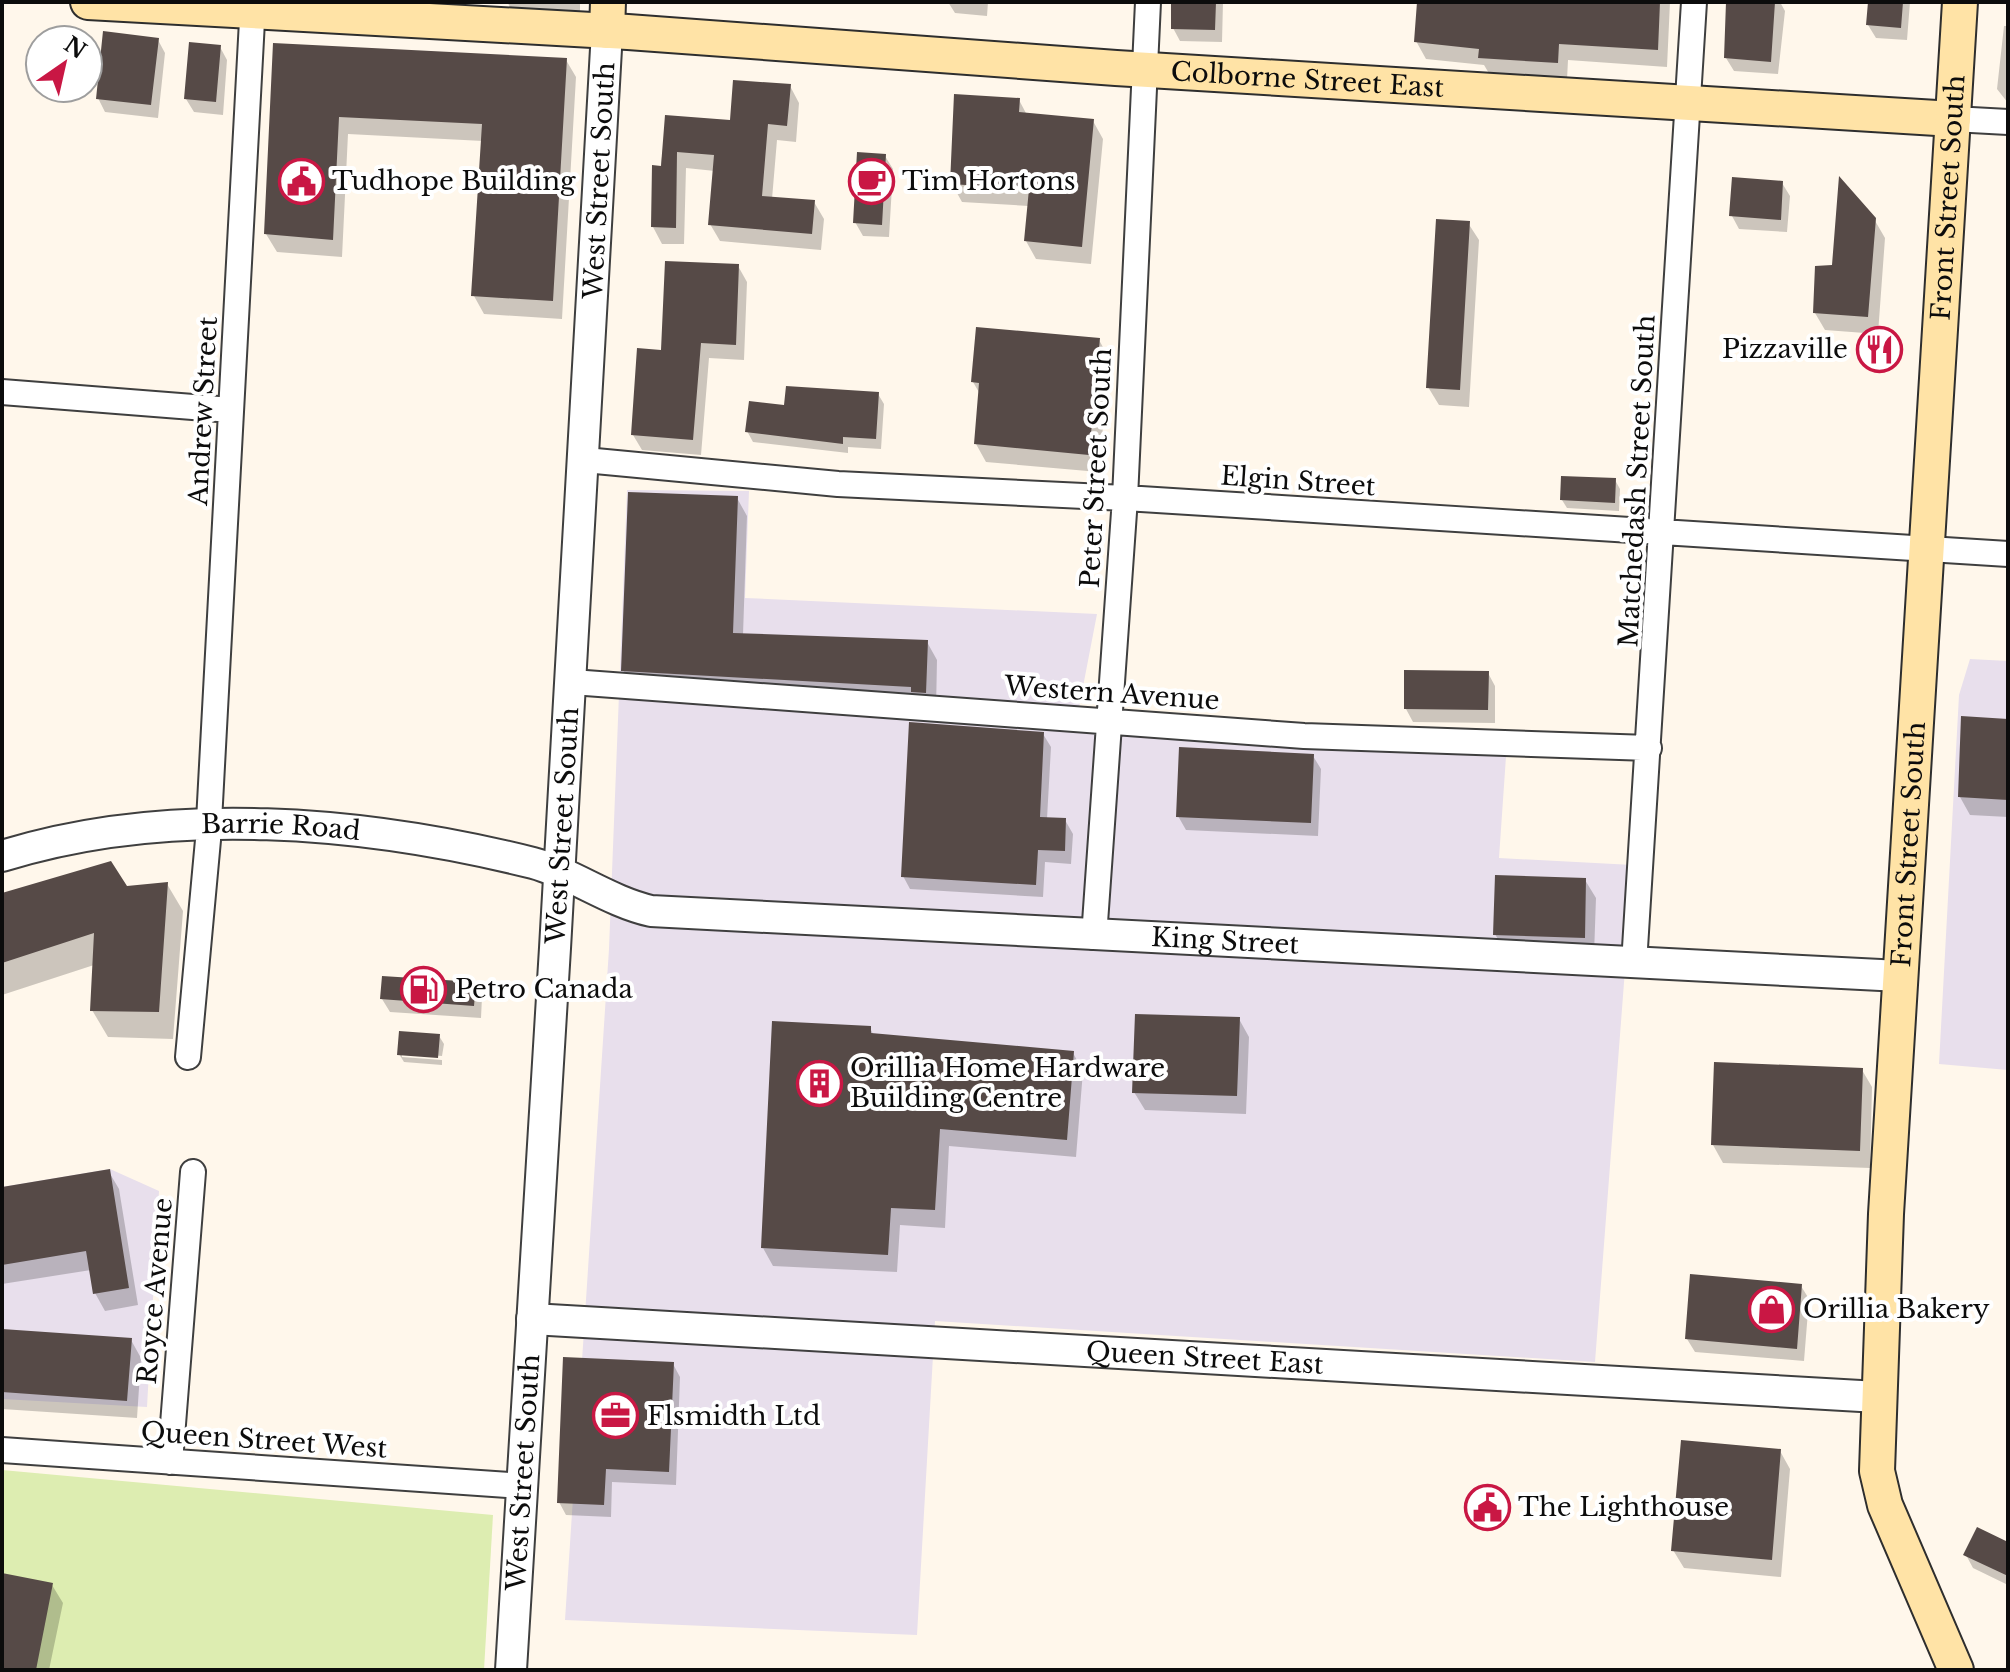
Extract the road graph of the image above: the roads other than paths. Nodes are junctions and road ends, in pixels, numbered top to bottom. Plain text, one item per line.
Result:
1 (88, 2) edge
2 (1148, 2) edge
3 (1694, 2) edge
4 (1960, 2) edge
5 (253, 7) edge
6 (607, 16) edge
7 (1144, 69) junction
8 (1687, 102) junction
9 (1953, 119) junction
10 (2008, 122) edge
11 (2, 392) edge
12 (231, 410) junction
13 (585, 460) junction
14 (1125, 498) junction
15 (1662, 534) junction
16 (1929, 550) junction
17 (2008, 554) edge
18 (572, 682) junction
19 (1108, 719) junction
20 (1649, 748) junction
21 (209, 823) junction
22 (2, 856) edge
23 (558, 871) junction
24 (1094, 937) junction
25 (1634, 964) junction
26 (1900, 976) junction
27 (188, 1057) dead end
28 (193, 1172) dead end
29 (532, 1319) junction
30 (1878, 1397) junction
31 (2, 1450) edge
32 (170, 1462) junction
33 (523, 1486) junction
34 (1952, 1667) edge
35 (511, 1670) edge

1 - 5 main road, Colborne Street East
2 - 7 street, Peter Street South
3 - 8 street, Matchedash Street South
4 - 9 main road, Front Street South
5 - 6 main road, Colborne Street East
5 - 12 street, Andrew Street
6 - 7 main road, Colborne Street East
6 - 13 street, West Street South
7 - 8 main road, Colborne Street East
7 - 14 street, Peter Street South
8 - 9 main road, Colborne Street East
8 - 15 street, Matchedash Street South
9 - 10 street, Colborne Street East
9 - 16 main road, Front Street South
11 - 12 street
12 - 21 street, Andrew Street
13 - 14 street, Elgin Street
13 - 18 street, West Street South
14 - 15 street, Elgin Street
14 - 19 street, Peter Street South
15 - 16 street, Elgin Street
15 - 20 street, Matchedash Street South
16 - 17 street, Elgin Street
16 - 26 main road, Front Street South
18 - 19 street, Western Avenue
18 - 23 street, West Street South
19 - 20 street, Western Avenue
19 - 24 street, Peter Street South
20 - 25 street, Matchedash Street South
21 - 22 street, Barrie Road
21 - 23 street, Barrie Road
21 - 27 street
23 - 24 street, King Street
23 - 29 street, West Street South
24 - 25 street, King Street
25 - 26 street, King Street
26 - 30 main road, Front Street South
28 - 32 street, Royce Avenue
29 - 30 street, Queen Street East
29 - 33 street, West Street South
30 - 34 main road, Front Street South
31 - 32 street, Queen Street West
32 - 33 street, Queen Street West
33 - 35 street, West Street South

